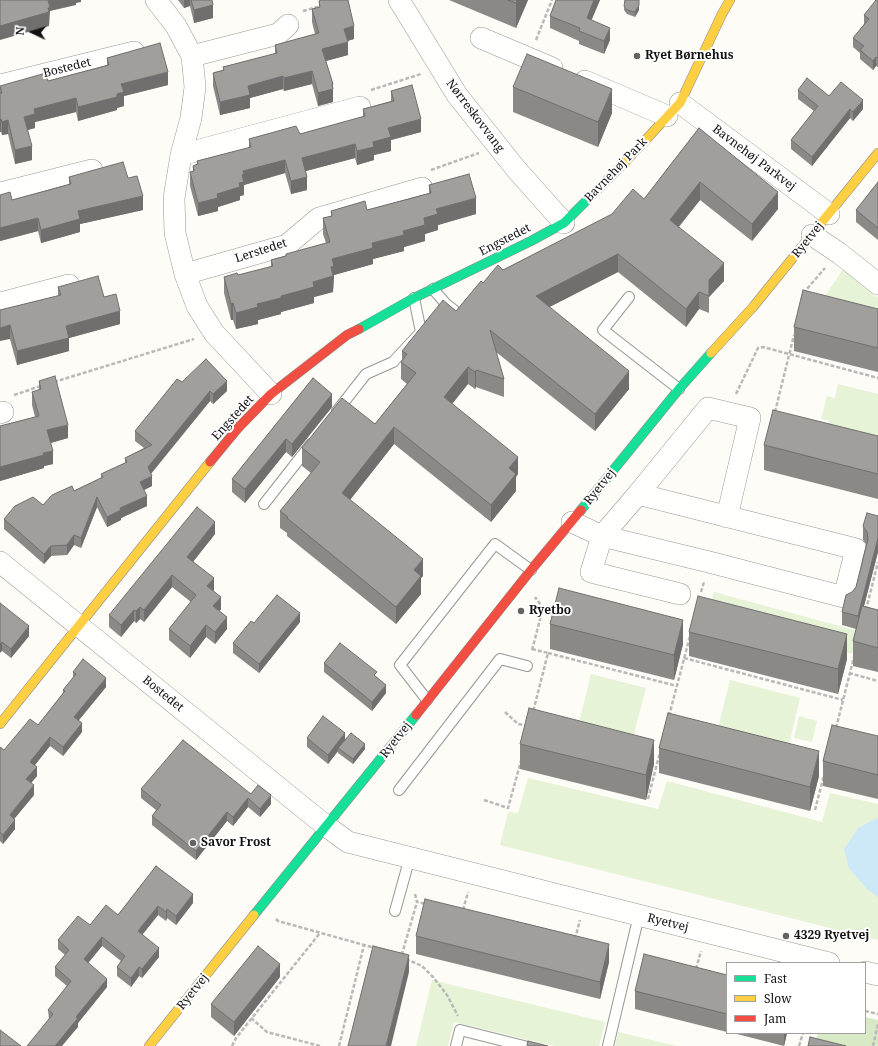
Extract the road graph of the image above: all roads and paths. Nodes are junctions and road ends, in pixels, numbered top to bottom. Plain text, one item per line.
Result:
1 (156, 0) edge
2 (399, 0) edge
3 (552, 0) edge
4 (730, 0) edge
5 (324, 5) edge
6 (288, 25) joint
7 (481, 38) dead end
8 (134, 52) edge
9 (192, 56) junction
10 (529, 58) junction
11 (440, 67) junction
12 (0, 85) edge
13 (360, 107) joint
14 (673, 110) junction
15 (498, 147) junction
16 (878, 153) edge
17 (181, 155) junction
18 (92, 170) edge
19 (422, 188) joint
20 (0, 193) edge
21 (829, 214) junction
22 (564, 222) junction
23 (812, 235) junction
24 (839, 253) junction
25 (185, 274) junction
26 (878, 284) edge
27 (69, 285) edge
28 (433, 289) junction
29 (629, 297) dead end
30 (804, 297) edge
31 (414, 298) junction
32 (0, 303) edge
33 (460, 314) edge
34 (214, 333) junction
35 (795, 333) edge
36 (789, 354) junction
37 (878, 378) edge
38 (679, 389) junction
39 (271, 394) junction
40 (727, 412) junction
41 (2, 413) edge
42 (774, 413) edge
43 (332, 417) edge
44 (317, 436) edge
45 (638, 494) junction
46 (264, 504) dead end
47 (727, 517) junction
48 (572, 522) junction
49 (602, 536) junction
50 (0, 562) edge
51 (709, 562) junction
52 (878, 562) edge
53 (531, 570) junction
54 (522, 581) junction
55 (690, 596) joint
56 (864, 615) edge
57 (79, 626) junction
58 (690, 636) edge
59 (532, 649) junction
60 (855, 651) edge
61 (548, 653) junction
62 (684, 658) junction
63 (527, 666) joint
64 (850, 673) junction
65 (878, 681) edge
66 (677, 686) junction
67 (427, 700) junction
68 (843, 700) junction
69 (506, 712) dead end
70 (531, 719) edge
71 (668, 722) edge
72 (0, 724) edge
73 (530, 726) edge
74 (836, 728) edge
75 (660, 750) edge
76 (522, 756) edge
77 (824, 772) edge
78 (399, 790) dead end
79 (648, 799) edge
80 (484, 800) dead end
81 (815, 810) dead end
82 (326, 826) junction
83 (407, 867) junction
84 (417, 902) junction
85 (432, 905) edge
86 (261, 908) junction
87 (395, 911) dead end
88 (639, 915) junction
89 (320, 933) junction
90 (364, 945) junction
91 (380, 949) edge
92 (395, 952) edge
93 (402, 954) junction
94 (825, 962) edge
95 (866, 972) edge
96 (878, 975) edge
97 (866, 1011) edge
98 (878, 1014) edge
99 (252, 1018) junction
100 (878, 1024) edge
101 (460, 1030) junction
102 (803, 1034) edge
103 (149, 1046) edge
104 (232, 1046) edge
105 (320, 1046) edge
106 (339, 1046) edge
107 (456, 1046) edge
108 (524, 1046) edge
109 (608, 1046) edge
110 (799, 1046) edge
111 (872, 1046) edge

1 - 9 street
2 - 11 street, Nørreskovvang
3 - 10 path
4 - 14 street, Bavnehøj Park
5 - 6 path
6 - 9 street
7 - 10 street
8 - 12 street, Bostedet
9 - 17 street
10 - 14 street
11 - 13 path
11 - 15 street, Nørreskovvang
13 - 17 street
14 - 21 street, Bavnehøj Parkvej
14 - 22 street, Bavnehøj Park
15 - 19 path
15 - 22 street, Nørreskovvang
16 - 21 street, Ryetvej
17 - 25 street
18 - 20 street
19 - 25 street, Lerstedet
21 - 23 street, Ryetvej
22 - 28 street, Engstedet
23 - 24 street
23 - 38 street, Ryetvej
24 - 26 street
24 - 30 path
25 - 34 street
27 - 32 street
28 - 31 street, Engstedet
28 - 33 lane
29 - 38 lane
31 - 39 street, Engstedet
31 - 43 lane
34 - 39 street
34 - 41 path
35 - 36 path
36 - 37 path
36 - 40 path
36 - 42 path
38 - 48 street, Ryetvej
39 - 57 street, Engstedet
40 - 45 street
40 - 47 street
44 - 46 lane
45 - 47 street
45 - 49 street
47 - 51 street
48 - 49 street
48 - 53 street, Ryetvej
49 - 51 street
49 - 55 street
50 - 57 street, Bostedet
51 - 55 path
52 - 56 path
53 - 54 street, Ryetvej
53 - 67 lane
54 - 59 path
54 - 67 street, Ryetvej
57 - 72 street, Engstedet
57 - 82 street, Bostedet
58 - 62 path
59 - 61 path
59 - 63 path
60 - 64 path
61 - 66 path
61 - 70 path
62 - 66 path
62 - 68 path
63 - 78 lane
64 - 65 path
64 - 68 path
66 - 71 path
67 - 82 street, Ryetvej
68 - 74 path
69 - 73 path
75 - 79 path
76 - 80 path
77 - 81 path
82 - 83 street, Ryetvej
82 - 86 street, Ryetvej
83 - 84 path
83 - 87 lane
83 - 88 street, Ryetvej
84 - 85 path
84 - 93 path
86 - 89 path
86 - 103 street, Ryetvej
88 - 94 street, Ryetvej
88 - 109 lane
89 - 90 path
89 - 99 path
90 - 91 path
90 - 106 path
92 - 93 path
93 - 101 path
95 - 96 street
97 - 98 path
99 - 104 path
99 - 105 path
100 - 111 path
101 - 107 lane
101 - 108 lane
102 - 110 path

